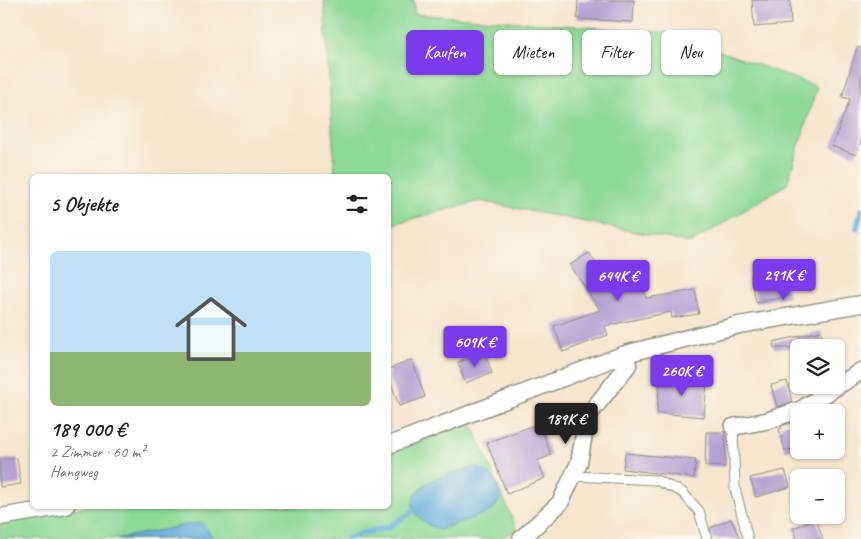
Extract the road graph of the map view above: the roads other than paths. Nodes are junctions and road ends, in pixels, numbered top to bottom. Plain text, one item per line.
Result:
1 (861, 304) edge
2 (625, 354) junction
3 (861, 370) edge
4 (733, 426) joint
5 (391, 444) edge
6 (573, 476) junction
7 (48, 509) edge
8 (0, 517) edge
9 (521, 539) edge
10 (707, 539) edge
11 (748, 539) edge

1 - 2 street
2 - 5 street
2 - 6 street
3 - 4 street
4 - 11 lane
6 - 9 street
6 - 10 lane
7 - 8 street

